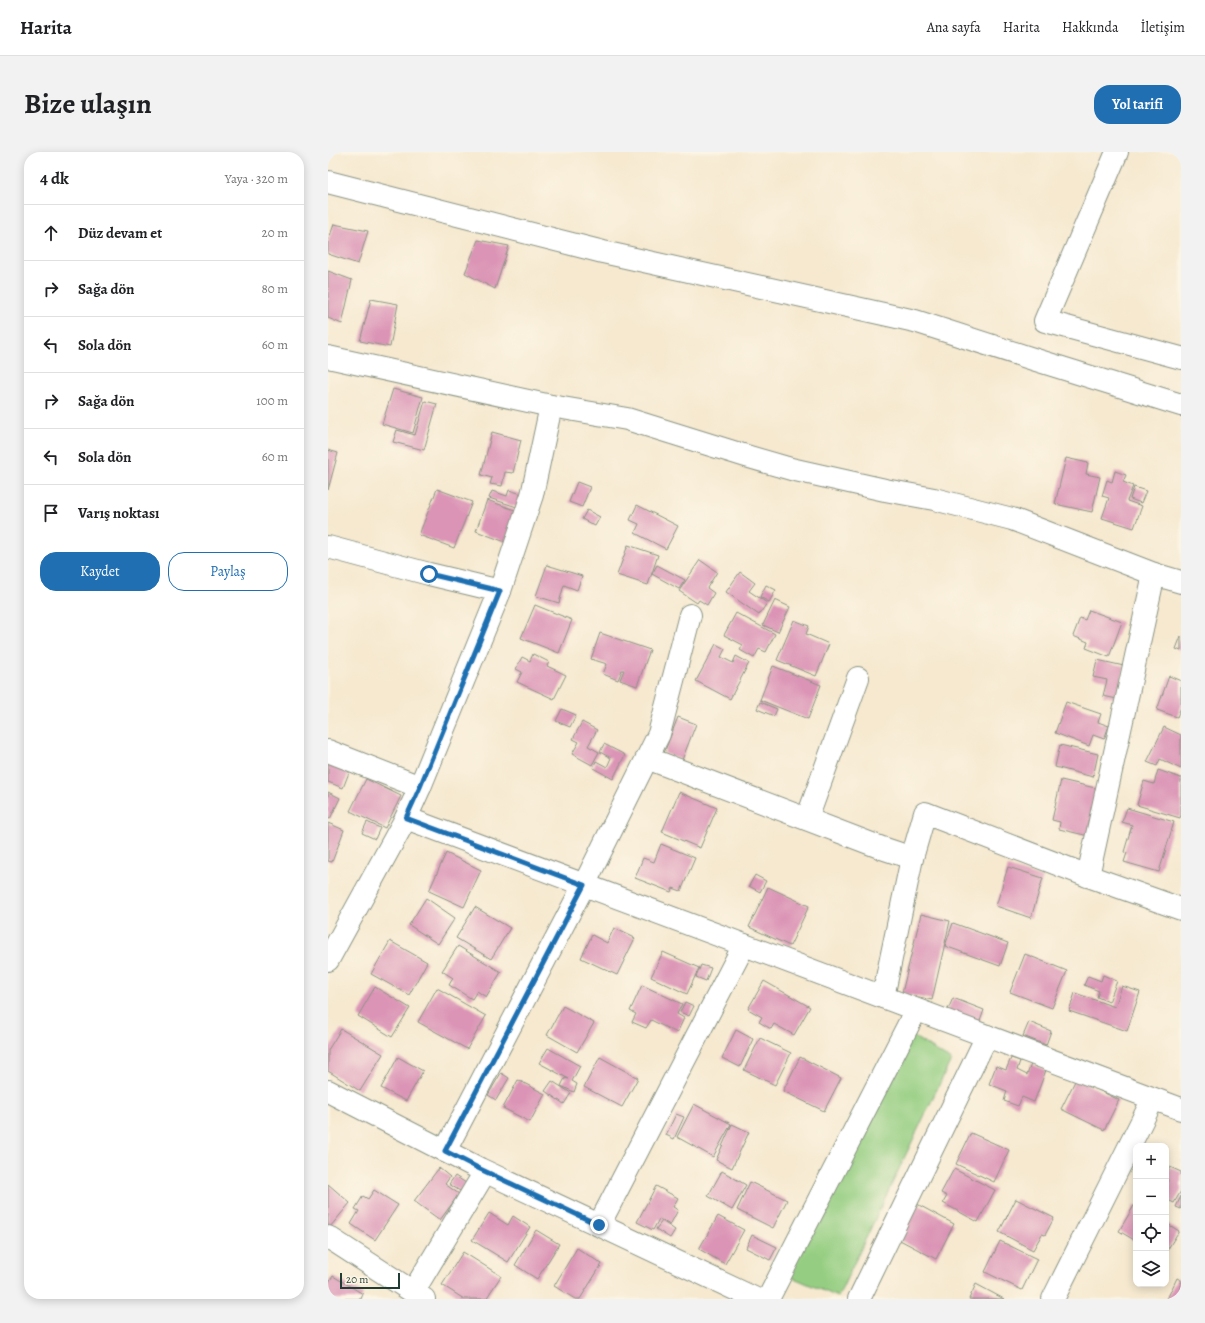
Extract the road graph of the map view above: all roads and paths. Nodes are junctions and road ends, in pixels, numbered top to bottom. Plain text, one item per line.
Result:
1 (1117, 152) edge
2 (328, 182) edge
3 (328, 357) edge
4 (1181, 358) edge
5 (1181, 405) edge
6 (551, 406) junction
7 (328, 547) edge
8 (1154, 574) junction
9 (1181, 582) edge
10 (500, 591) junction
11 (690, 615) dead end
12 (858, 678) dead end
13 (328, 752) edge
14 (646, 758) junction
15 (420, 787) junction
16 (406, 818) junction
17 (807, 819) junction
18 (912, 858) junction
19 (1088, 876) junction
20 (584, 885) junction
21 (1181, 909) edge
22 (744, 945) junction
23 (328, 960) edge
24 (883, 997) junction
25 (916, 1010) junction
26 (987, 1036) junction
27 (328, 1091) edge
28 (1153, 1099) junction
29 (1181, 1109) edge
30 (445, 1151) junction
31 (485, 1172) junction
32 (599, 1225) junction
33 (328, 1237) edge
34 (419, 1296) edge
35 (756, 1299) edge
36 (768, 1299) edge
37 (859, 1299) edge
38 (1053, 1299) edge

1 - 4 street
2 - 5 street
3 - 6 street
6 - 8 street
6 - 10 street
7 - 10 street
8 - 9 street
8 - 19 street
10 - 15 street
11 - 14 street
12 - 17 street
13 - 15 street
14 - 17 street
14 - 20 street
15 - 16 street
16 - 20 street
16 - 23 street
17 - 18 street
18 - 19 street
18 - 24 street
19 - 21 street
20 - 22 street
20 - 30 street
22 - 24 street
22 - 32 street
24 - 25 street
25 - 26 street
25 - 36 street
26 - 28 street
26 - 37 street
27 - 30 street
28 - 29 street
28 - 38 street
30 - 31 street
31 - 32 street
31 - 34 street
32 - 35 street
33 - 34 street

